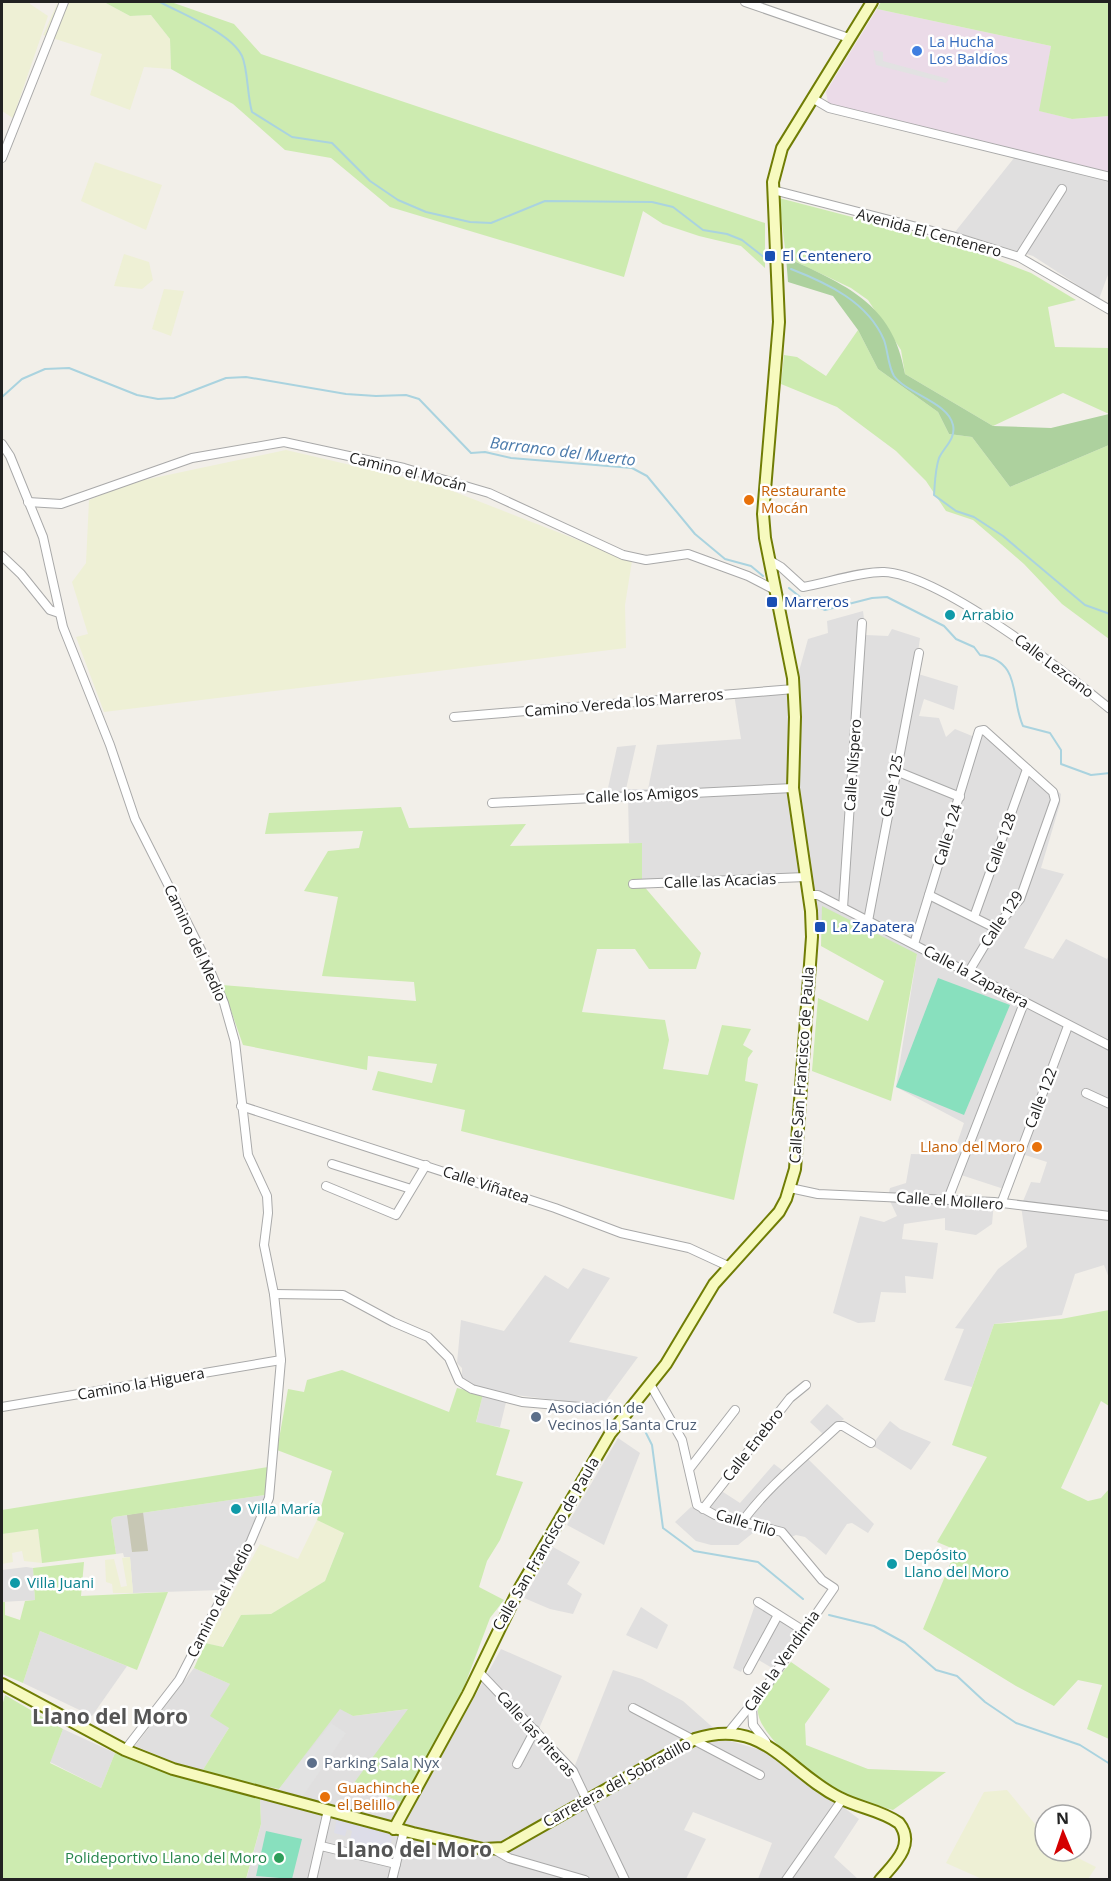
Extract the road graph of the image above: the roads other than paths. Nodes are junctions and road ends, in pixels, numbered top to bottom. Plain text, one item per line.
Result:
1 (64, 2) edge
2 (745, 2) edge
3 (872, 2) edge
4 (849, 38) junction
5 (812, 98) junction
6 (2, 158) edge
7 (1110, 177) edge
8 (1062, 189) dead end
9 (772, 190) junction
10 (1019, 257) junction
11 (1110, 310) edge
12 (2, 444) edge
13 (28, 502) junction
14 (2, 556) edge
15 (769, 560) junction
16 (774, 590) junction
17 (59, 613) junction
18 (861, 623) dead end
19 (919, 652) dead end
20 (794, 689) junction
21 (1110, 709) edge
22 (454, 717) dead end
23 (1028, 769) junction
24 (896, 771) junction
25 (793, 788) junction
26 (960, 797) junction
27 (492, 803) dead end
28 (806, 877) junction
29 (633, 884) dead end
30 (809, 895) junction
31 (929, 895) junction
32 (843, 908) junction
33 (974, 917) junction
34 (868, 921) junction
35 (995, 928) junction
36 (914, 944) junction
37 (968, 973) junction
38 (1024, 1003) junction
39 (1068, 1026) junction
40 (1110, 1046) edge
41 (1086, 1093) dead end
42 (1110, 1104) edge
43 (241, 1106) junction
44 (332, 1164) dead end
45 (426, 1165) junction
46 (326, 1186) dead end
47 (790, 1188) junction
48 (411, 1189) junction
49 (948, 1199) junction
50 (1001, 1204) junction
51 (1110, 1216) edge
52 (729, 1266) junction
53 (274, 1294) junction
54 (281, 1360) junction
55 (650, 1384) junction
56 (806, 1385) dead end
57 (2, 1407) edge
58 (735, 1410) dead end
59 (627, 1411) junction
60 (871, 1443) dead end
61 (690, 1468) junction
62 (703, 1509) junction
63 (742, 1522) junction
64 (834, 1588) joint
65 (758, 1602) dead end
66 (778, 1615) junction
67 (804, 1631) junction
68 (748, 1670) dead end
69 (479, 1672) junction
70 (2, 1684) edge
71 (752, 1707) junction
72 (633, 1708) dead end
73 (535, 1730) junction
74 (728, 1733) junction
75 (695, 1739) junction
76 (769, 1746) junction
77 (125, 1750) junction
78 (517, 1764) dead end
79 (760, 1775) dead end
80 (587, 1800) junction
81 (842, 1800) junction
82 (328, 1810) junction
83 (399, 1830) junction
84 (321, 1846) junction
85 (495, 1850) junction
86 (396, 1864) junction
87 (312, 1880) edge
88 (392, 1880) edge
89 (585, 1880) edge
90 (625, 1880) edge
91 (786, 1880) edge
92 (880, 1880) edge

1 - 6 street
2 - 4 street
3 - 4 main road, Calle San Francisco de Paula
4 - 5 main road, Calle San Francisco de Paula
5 - 7 street
5 - 9 main road, Calle San Francisco de Paula
8 - 10 street
9 - 10 street, Avenida El Centenero
9 - 15 main road, Calle San Francisco de Paula
10 - 11 street, Avenida El Centenero
12 - 13 street, Camino del Medio
13 - 16 street, Camino el Mocán
13 - 17 street, Camino del Medio
14 - 17 street
15 - 16 main road, Calle San Francisco de Paula
15 - 21 street, Calle Lezcano
16 - 20 main road, Calle San Francisco de Paula
17 - 43 street, Camino del Medio
18 - 32 street, Calle Níspero
19 - 24 street, Calle 125
20 - 22 street, Camino Vereda los Marreros
20 - 25 main road, Calle San Francisco de Paula
23 - 26 street, Calle 124
23 - 33 street, Calle 128
23 - 35 street, Calle 129
24 - 26 street
24 - 34 street, Calle 125
25 - 27 street, Calle los Amigos
25 - 28 main road, Calle San Francisco de Paula
26 - 31 street, Calle 124
28 - 29 street, Calle las Acacias
28 - 30 main road, Calle San Francisco de Paula
30 - 32 street, Calle la Zapatera
30 - 47 main road, Calle San Francisco de Paula
31 - 33 street
31 - 36 street, Calle 124
32 - 34 street, Calle la Zapatera
33 - 35 street
34 - 36 street, Calle la Zapatera
35 - 37 street, Calle 129
36 - 37 street, Calle la Zapatera
37 - 38 street, Calle la Zapatera
38 - 39 street, Calle la Zapatera
38 - 49 street
39 - 40 street, Calle la Zapatera
39 - 50 street, Calle 122
41 - 42 street
43 - 45 street, Calle Viñatea
43 - 53 street, Camino del Medio
44 - 48 street
45 - 48 street
45 - 52 street, Calle Viñatea
46 - 48 street
47 - 49 street, Calle el Mollero
47 - 52 main road, Calle San Francisco de Paula
49 - 50 street, Calle el Mollero
50 - 51 street, Calle el Mollero
52 - 55 main road, Calle San Francisco de Paula
53 - 54 street, Camino del Medio
53 - 59 street
54 - 57 street, Camino la Higuera
54 - 77 street, Camino del Medio
55 - 59 main road, Calle San Francisco de Paula
55 - 61 street, Calle Tilo
56 - 62 street, Calle Enebro
58 - 61 street
59 - 69 main road, Calle San Francisco de Paula
60 - 63 street
61 - 62 street, Calle Tilo
62 - 63 street, Calle Tilo
63 - 64 street, Calle Tilo
64 - 67 street, Calle la Vendimia
65 - 66 street
66 - 67 street
66 - 68 street
67 - 71 street, Calle la Vendimia
69 - 73 street, Calle las Piteras
69 - 83 main road, Calle San Francisco de Paula
70 - 77 main road
71 - 74 street, Calle la Vendimia
71 - 76 street
72 - 75 street
73 - 78 street
73 - 80 street, Calle las Piteras
74 - 75 main road, Carretera del Sobradillo
74 - 76 main road, Carretera del Sobradillo
75 - 79 street
75 - 80 main road, Carretera del Sobradillo
76 - 81 main road, Carretera del Sobradillo
77 - 82 main road
80 - 85 main road, Carretera del Sobradillo
80 - 90 street, Calle las Piteras
81 - 91 street
81 - 92 main road, Carretera del Sobradillo
82 - 83 main road
82 - 84 street
83 - 85 main road
83 - 86 street
84 - 86 street
84 - 87 street
85 - 89 street
86 - 88 street

